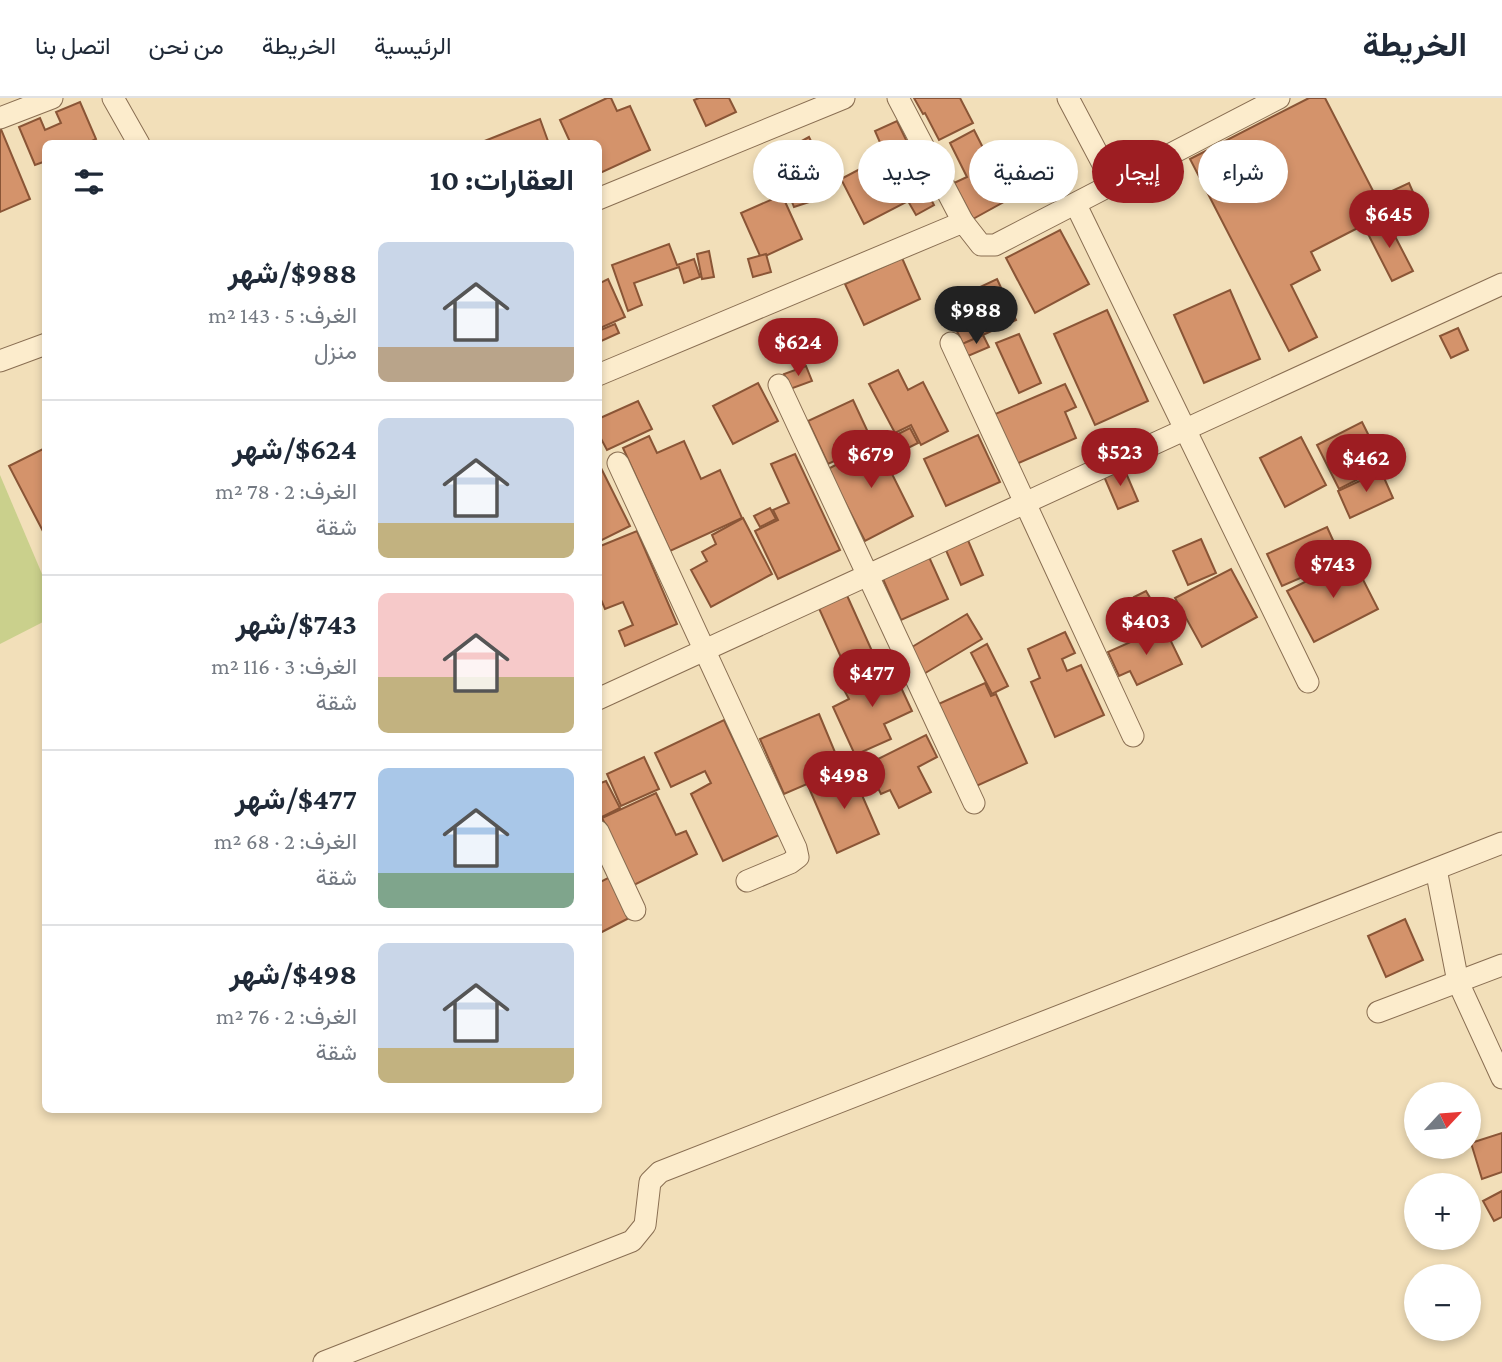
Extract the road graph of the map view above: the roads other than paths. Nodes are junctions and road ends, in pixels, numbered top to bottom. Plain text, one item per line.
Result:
1 (52, 98) edge
2 (113, 98) edge
3 (845, 98) edge
4 (898, 98) edge
5 (1068, 98) edge
6 (1279, 98) edge
7 (0, 118) edge
8 (136, 140) edge
9 (1092, 143) edge
10 (1184, 148) edge
11 (602, 197) edge
12 (1092, 197) edge
13 (1076, 205) junction
14 (963, 222) junction
15 (1502, 284) edge
16 (951, 343) dead end
17 (42, 345) edge
18 (0, 361) edge
19 (602, 373) edge
20 (779, 385) dead end
21 (1185, 429) junction
22 (618, 463) dead end
23 (1026, 503) junction
24 (868, 575) junction
25 (705, 650) junction
26 (1308, 682) dead end
27 (602, 697) edge
28 (1133, 736) dead end
29 (974, 803) dead end
30 (602, 839) edge
31 (1502, 843) edge
32 (1436, 869) junction
33 (747, 881) dead end
34 (635, 909) dead end
35 (1502, 965) edge
36 (1458, 982) junction
37 (1378, 1012) dead end
38 (1502, 1078) edge
39 (324, 1362) edge

1 - 7 street
2 - 8 street
3 - 11 street
4 - 14 street
5 - 9 street
6 - 10 street
12 - 13 street
13 - 14 street
13 - 21 street
14 - 19 street
15 - 21 street
16 - 23 street
17 - 18 street
20 - 24 street
21 - 23 street
21 - 26 street
22 - 25 street
23 - 24 street
23 - 28 street
24 - 25 street
24 - 29 street
25 - 27 street
25 - 33 street
30 - 34 street
31 - 32 street
32 - 36 street
32 - 39 street
35 - 36 street
36 - 37 street
36 - 38 street

